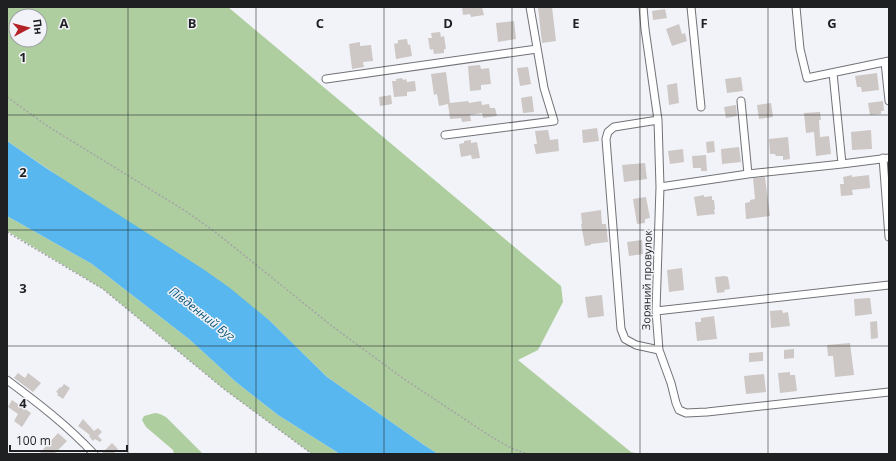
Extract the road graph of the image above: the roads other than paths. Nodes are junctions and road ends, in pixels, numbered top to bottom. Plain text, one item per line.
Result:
1 (530, 7) edge
2 (643, 7) edge
3 (691, 7) edge
4 (796, 7) edge
5 (537, 49) junction
6 (887, 62) edge
7 (833, 73) junction
8 (326, 79) dead end
9 (740, 101) dead end
10 (889, 101) edge
11 (701, 106) dead end
12 (658, 120) junction
13 (445, 135) dead end
14 (886, 158) edge
15 (842, 164) junction
16 (748, 174) junction
17 (660, 187) junction
18 (889, 237) edge
19 (889, 285) edge
20 (656, 311) junction
21 (659, 350) junction
22 (7, 380) edge
23 (889, 392) edge
24 (94, 454) edge

1 - 5 street
2 - 12 street, Зоряний провулок
3 - 11 street
4 - 7 street
5 - 8 street
5 - 13 street
6 - 7 street
6 - 10 street
7 - 15 street
9 - 16 street
12 - 17 street, Зоряний провулок
12 - 21 street
14 - 15 street
14 - 18 street
15 - 16 street
16 - 17 street
17 - 20 street, Зоряний провулок
19 - 20 street
20 - 21 street, Зоряний провулок
21 - 23 street, Зоряний провулок
22 - 24 street

